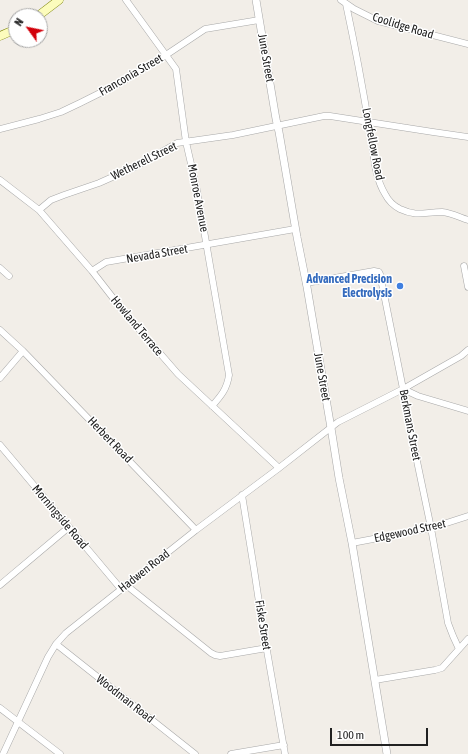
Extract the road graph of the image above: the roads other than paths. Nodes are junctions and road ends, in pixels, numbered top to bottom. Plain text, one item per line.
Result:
1 (59, 0) edge
2 (126, 0) edge
3 (256, 0) edge
4 (344, 2) edge
5 (48, 8) edge
6 (259, 20) junction
7 (468, 44) edge
8 (166, 55) junction
9 (368, 122) junction
10 (278, 126) junction
11 (0, 130) edge
12 (468, 137) edge
13 (186, 142) junction
14 (0, 180) edge
15 (39, 210) junction
16 (468, 220) edge
17 (295, 229) junction
18 (207, 244) junction
19 (464, 266) dead end
20 (0, 268) edge
21 (92, 271) junction
22 (9, 276) dead end
23 (306, 283) junction
24 (468, 286) edge
25 (0, 330) edge
26 (468, 350) edge
27 (23, 351) junction
28 (0, 378) edge
29 (403, 389) junction
30 (212, 406) junction
31 (468, 411) edge
32 (331, 428) junction
33 (0, 445) edge
34 (279, 468) junction
35 (242, 495) junction
36 (468, 516) edge
37 (69, 527) junction
38 (431, 528) junction
39 (196, 530) junction
40 (352, 543) junction
41 (0, 585) edge
42 (123, 587) junction
43 (468, 639) edge
44 (56, 644) junction
45 (267, 648) junction
46 (459, 649) junction
47 (375, 680) junction
48 (0, 708) edge
49 (19, 722) junction
50 (284, 745) junction
51 (3, 754) edge
52 (60, 754) edge
53 (195, 754) edge
54 (231, 754) edge
55 (285, 754) edge
56 (387, 754) edge

1 - 5 main road
2 - 8 street, Monroe Avenue
3 - 6 street, June Street
4 - 7 street, Coolidge Road
4 - 9 street, Longfellow Road
6 - 8 street, Franconia Street
6 - 10 street, June Street
8 - 11 street, Franconia Street
8 - 13 street, Monroe Avenue
9 - 10 street, Wetherell Street
9 - 12 street, Wetherell Street
9 - 16 street, Longfellow Road
10 - 13 street, Wetherell Street
10 - 17 street, June Street
13 - 15 street, Wetherell Street
13 - 18 street, Monroe Avenue
14 - 15 street, Howland Terrace
15 - 21 street, Howland Terrace
17 - 18 street, Nevada Street
17 - 23 street, June Street
18 - 21 street, Nevada Street
18 - 30 street, Monroe Avenue
19 - 24 street
20 - 22 street
21 - 30 street, Howland Terrace
23 - 29 street, Berkmans Street
23 - 32 street, June Street
25 - 27 street, Herbert Road
26 - 29 street, Hadwen Road
27 - 28 street
27 - 39 street, Herbert Road
29 - 31 street
29 - 32 street, Hadwen Road
29 - 38 street, Berkmans Street
30 - 34 street, Howland Terrace
32 - 34 street, Hadwen Road
32 - 40 street, June Street
33 - 37 street, Morningside Road
34 - 35 street, Hadwen Road
35 - 39 street, Hadwen Road
35 - 45 street, Fiske Street
36 - 38 street, Edgewood Street
37 - 41 street
37 - 42 street, Morningside Road
38 - 40 street, Edgewood Street
38 - 46 street, Berkmans Street
39 - 42 street, Hadwen Road
40 - 47 street, June Street
42 - 44 street, Hadwen Road
42 - 45 street, Morningside Road
43 - 46 street
44 - 49 street, Hadwen Road
44 - 53 street, Woodman Road
45 - 50 street, Fiske Street
46 - 47 street
47 - 56 street, June Street
48 - 49 street
49 - 51 street, Hadwen Road
49 - 52 street
50 - 54 street
50 - 55 street, Fiske Street

